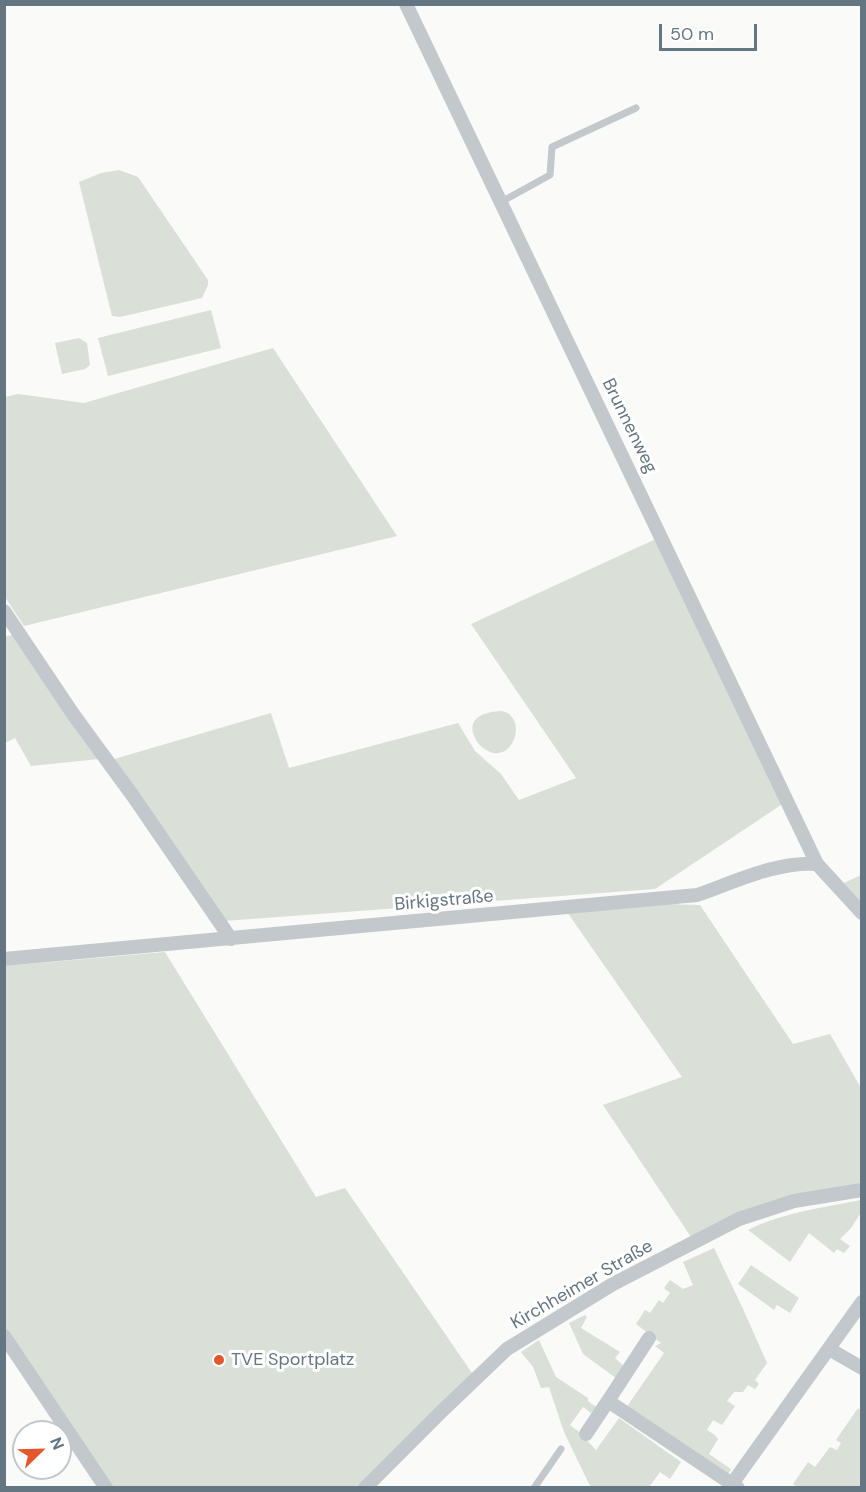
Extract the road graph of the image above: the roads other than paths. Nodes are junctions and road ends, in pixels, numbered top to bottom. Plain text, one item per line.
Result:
1 (406, 4) edge
2 (636, 108) dead end
3 (501, 202) junction
4 (4, 611) edge
5 (817, 864) junction
6 (861, 913) edge
7 (231, 939) junction
8 (4, 959) edge
9 (861, 1190) edge
10 (861, 1302) edge
11 (4, 1336) edge
12 (649, 1338) dead end
13 (829, 1349) junction
14 (861, 1368) edge
15 (608, 1401) junction
16 (585, 1434) dead end
17 (561, 1449) dead end
18 (733, 1486) edge
19 (106, 1488) edge
20 (365, 1488) edge
21 (534, 1488) edge

1 - 3 street, Brunnenweg
2 - 3 lane
3 - 5 street, Brunnenweg
4 - 7 street
5 - 6 street
5 - 7 street, Birkigstraße
7 - 8 street, Birkigstraße
9 - 20 street, Kirchheimer Straße
10 - 13 street
11 - 19 street
12 - 15 street
13 - 14 street
13 - 18 street
15 - 16 street
15 - 18 street
17 - 21 lane

